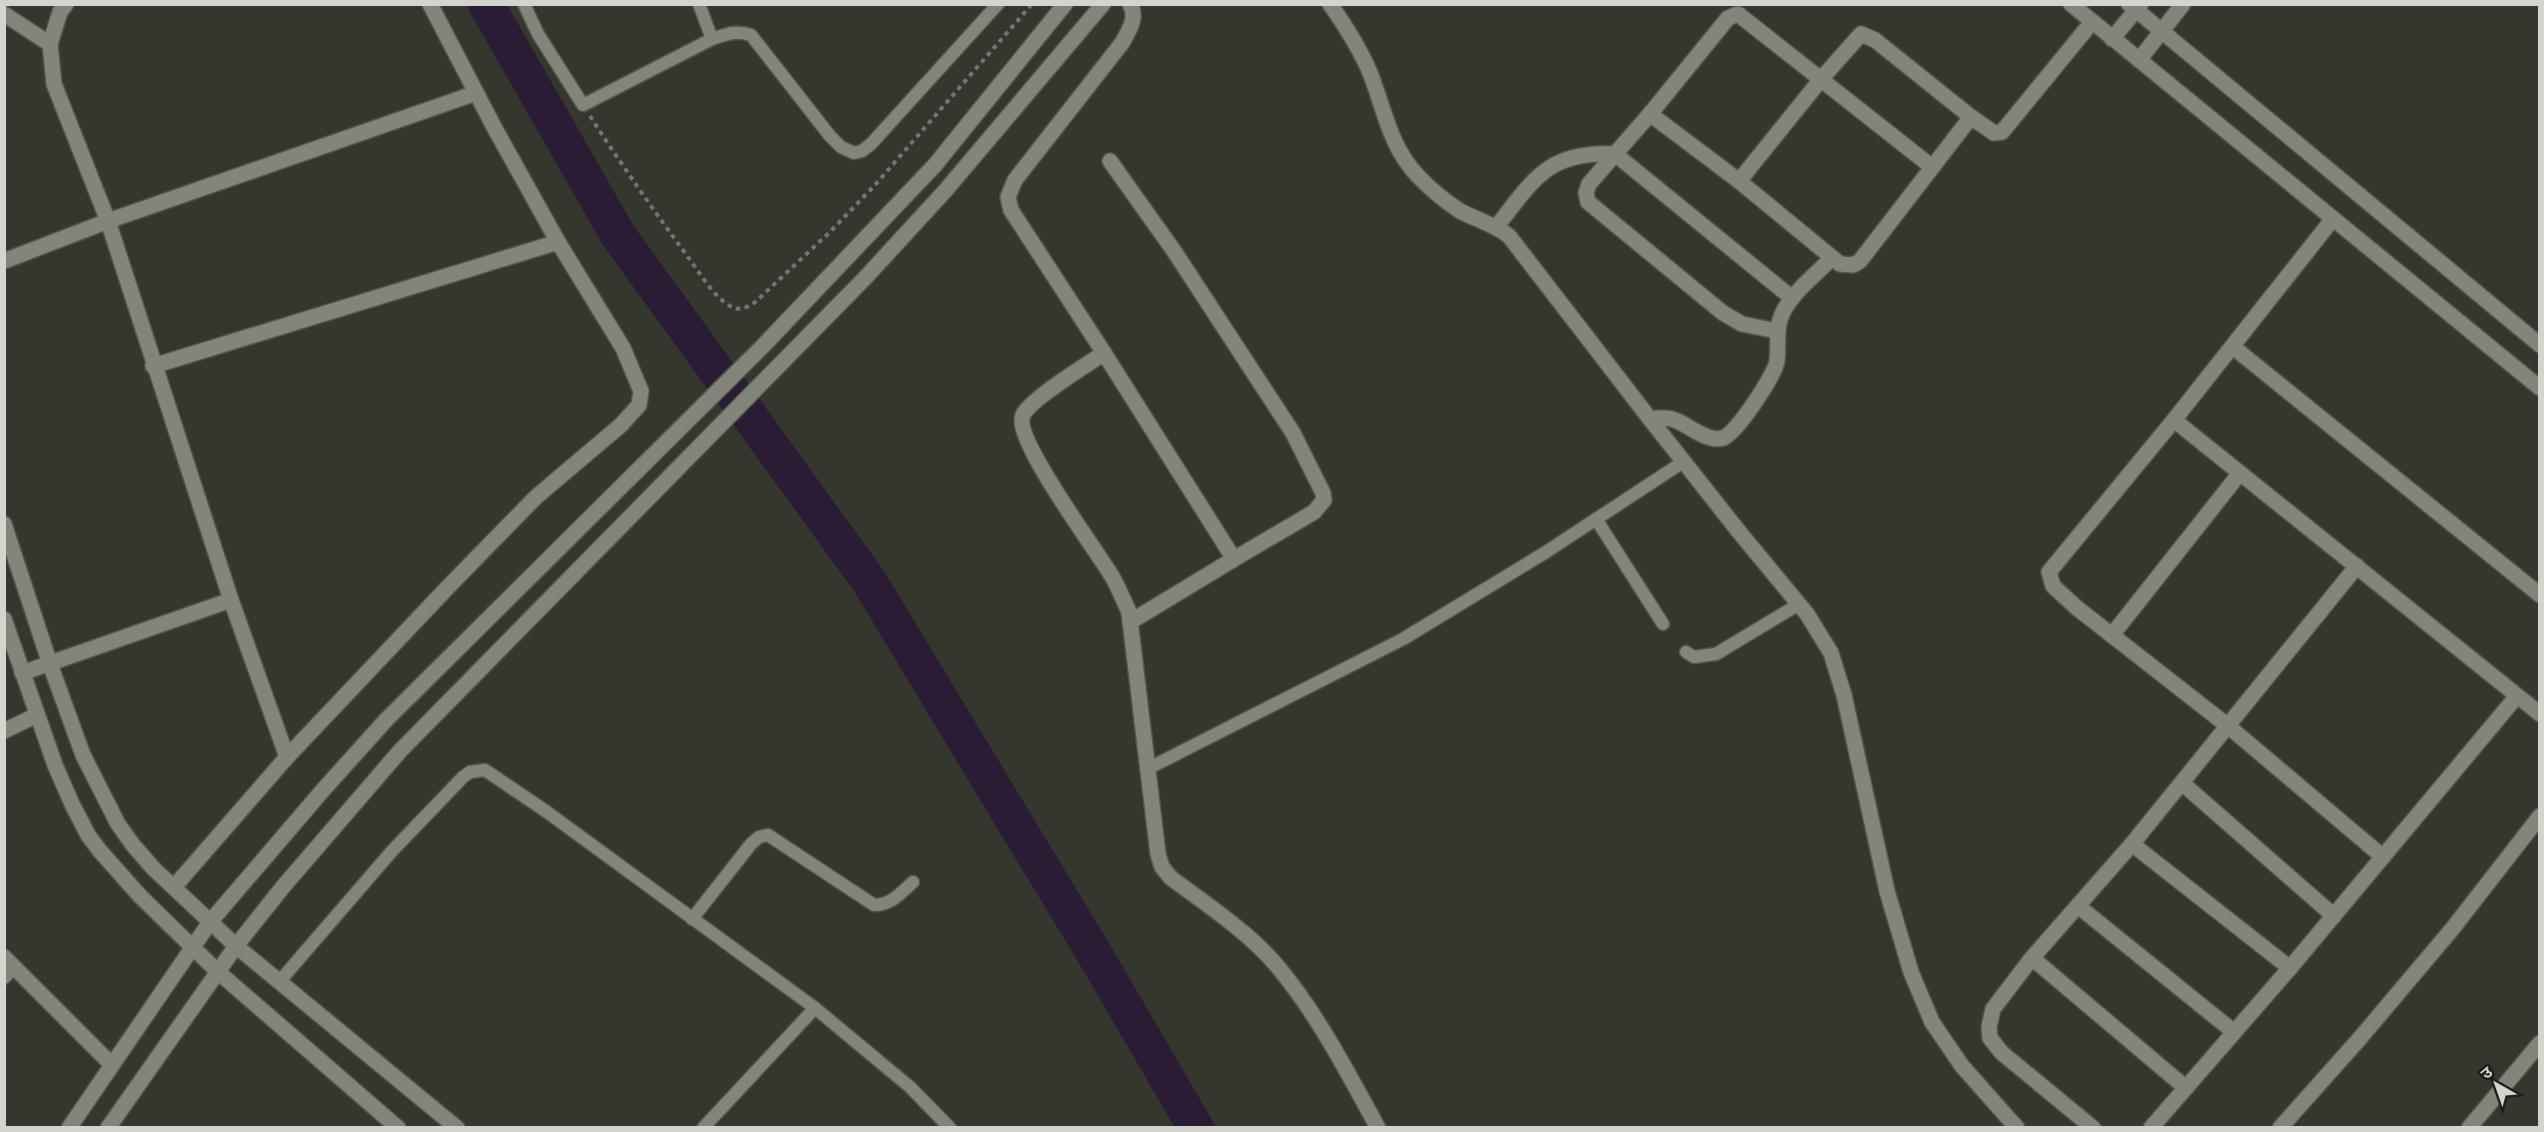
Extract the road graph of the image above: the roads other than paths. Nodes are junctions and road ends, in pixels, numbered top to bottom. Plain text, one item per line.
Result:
1 (66, 4) edge
2 (430, 4) edge
3 (524, 4) edge
4 (699, 4) edge
5 (998, 4) edge
6 (1065, 4) edge
7 (1103, 4) edge
8 (1130, 4) edge
9 (1330, 4) edge
10 (2071, 4) edge
11 (2183, 4) edge
12 (2135, 6) edge
13 (4, 14) edge
14 (2092, 22) junction
15 (2161, 31) junction
16 (712, 39) junction
17 (2112, 39) junction
18 (50, 44) junction
19 (2139, 60) junction
20 (1822, 78) junction
21 (476, 93) junction
22 (1650, 114) junction
23 (1971, 117) junction
24 (1615, 154) junction
25 (1110, 161) dead end
26 (1932, 167) junction
27 (1739, 182) junction
28 (2331, 220) junction
29 (108, 221) junction
30 (1497, 226) junction
31 (558, 242) junction
32 (1832, 258) junction
33 (4, 261) edge
34 (1792, 298) junction
35 (1777, 331) junction
36 (2540, 345) edge
37 (2233, 347) junction
38 (1104, 353) junction
39 (153, 366) junction
40 (2540, 388) edge
41 (1650, 419) junction
42 (2174, 420) junction
43 (1683, 462) junction
44 (2241, 473) junction
45 (1596, 519) junction
46 (4, 524) edge
47 (1234, 559) junction
48 (2357, 566) junction
49 (2540, 596) edge
50 (231, 600) junction
51 (1799, 604) junction
52 (4, 619) edge
53 (1130, 622) junction
54 (1663, 624) dead end
55 (2112, 635) junction
56 (1686, 652) dead end
57 (50, 664) junction
58 (22, 673) junction
59 (2517, 696) junction
60 (2540, 714) edge
61 (37, 715) junction
62 (2228, 726) junction
63 (4, 731) edge
64 (287, 757) junction
65 (1147, 769) junction
66 (2182, 783) junction
67 (2540, 816) edge
68 (2132, 844) junction
69 (2383, 857) junction
70 (913, 882) dead end
71 (174, 887) junction
72 (2078, 906) junction
73 (2334, 916) junction
74 (692, 919) junction
75 (210, 922) junction
76 (236, 946) junction
77 (192, 947) junction
78 (2032, 958) junction
79 (8, 967) edge
80 (2290, 968) junction
81 (218, 971) junction
82 (279, 982) junction
83 (815, 1008) junction
84 (2234, 1032) junction
85 (2540, 1043) edge
86 (112, 1065) junction
87 (2186, 1088) junction
88 (69, 1128) edge
89 (108, 1128) edge
90 (398, 1128) edge
91 (457, 1128) edge
92 (703, 1128) edge
93 (950, 1128) edge
94 (1378, 1128) edge
95 (2017, 1128) edge
96 (2093, 1128) edge
97 (2151, 1128) edge
98 (2280, 1128) edge
99 (2469, 1128) edge

1 - 18 street
2 - 21 street
3 - 16 lane
4 - 16 lane
5 - 16 lane
6 - 75 street
7 - 76 street
8 - 38 street
9 - 30 street
10 - 14 street
11 - 15 street
12 - 15 street
12 - 17 street
13 - 18 street
14 - 17 street
14 - 23 street
15 - 19 street
15 - 36 street
17 - 19 street
18 - 29 street
19 - 28 street
20 - 22 street
20 - 23 street
20 - 26 street
20 - 27 street
21 - 29 street
21 - 31 street
22 - 24 street
22 - 27 street
23 - 26 street
24 - 30 street
24 - 34 street
24 - 35 street
25 - 47 street
26 - 32 street
27 - 32 street
28 - 37 street
28 - 40 street
29 - 33 street
29 - 39 street
30 - 41 street
31 - 39 street
31 - 64 street
32 - 34 street
34 - 35 street
35 - 41 street
37 - 42 street
37 - 49 street
38 - 47 street
38 - 53 street
39 - 50 street
41 - 43 street
42 - 44 street
42 - 55 street
43 - 45 lane
43 - 51 street
44 - 48 street
44 - 55 street
45 - 54 lane
45 - 65 lane
46 - 57 street
47 - 53 street
48 - 59 street
48 - 62 street
50 - 57 street
50 - 64 street
51 - 56 lane
51 - 95 street
52 - 58 street
53 - 65 street
55 - 62 street
57 - 58 street
57 - 71 street
58 - 61 street
59 - 60 street
59 - 69 street
61 - 63 street
61 - 77 street
62 - 66 street
62 - 69 street
64 - 71 street
65 - 94 street
66 - 68 street
66 - 73 street
67 - 98 street
68 - 72 street
68 - 80 street
69 - 73 street
70 - 74 lane
71 - 75 street
72 - 78 street
72 - 84 street
73 - 80 street
74 - 82 lane
74 - 83 lane
75 - 76 street
75 - 77 street
76 - 81 street
76 - 82 street
77 - 81 street
77 - 86 street
78 - 87 street
78 - 96 street
79 - 86 street
80 - 84 street
81 - 89 street
81 - 90 street
82 - 91 street
83 - 92 lane
83 - 93 lane
84 - 87 street
85 - 99 street
86 - 88 street
87 - 97 street

